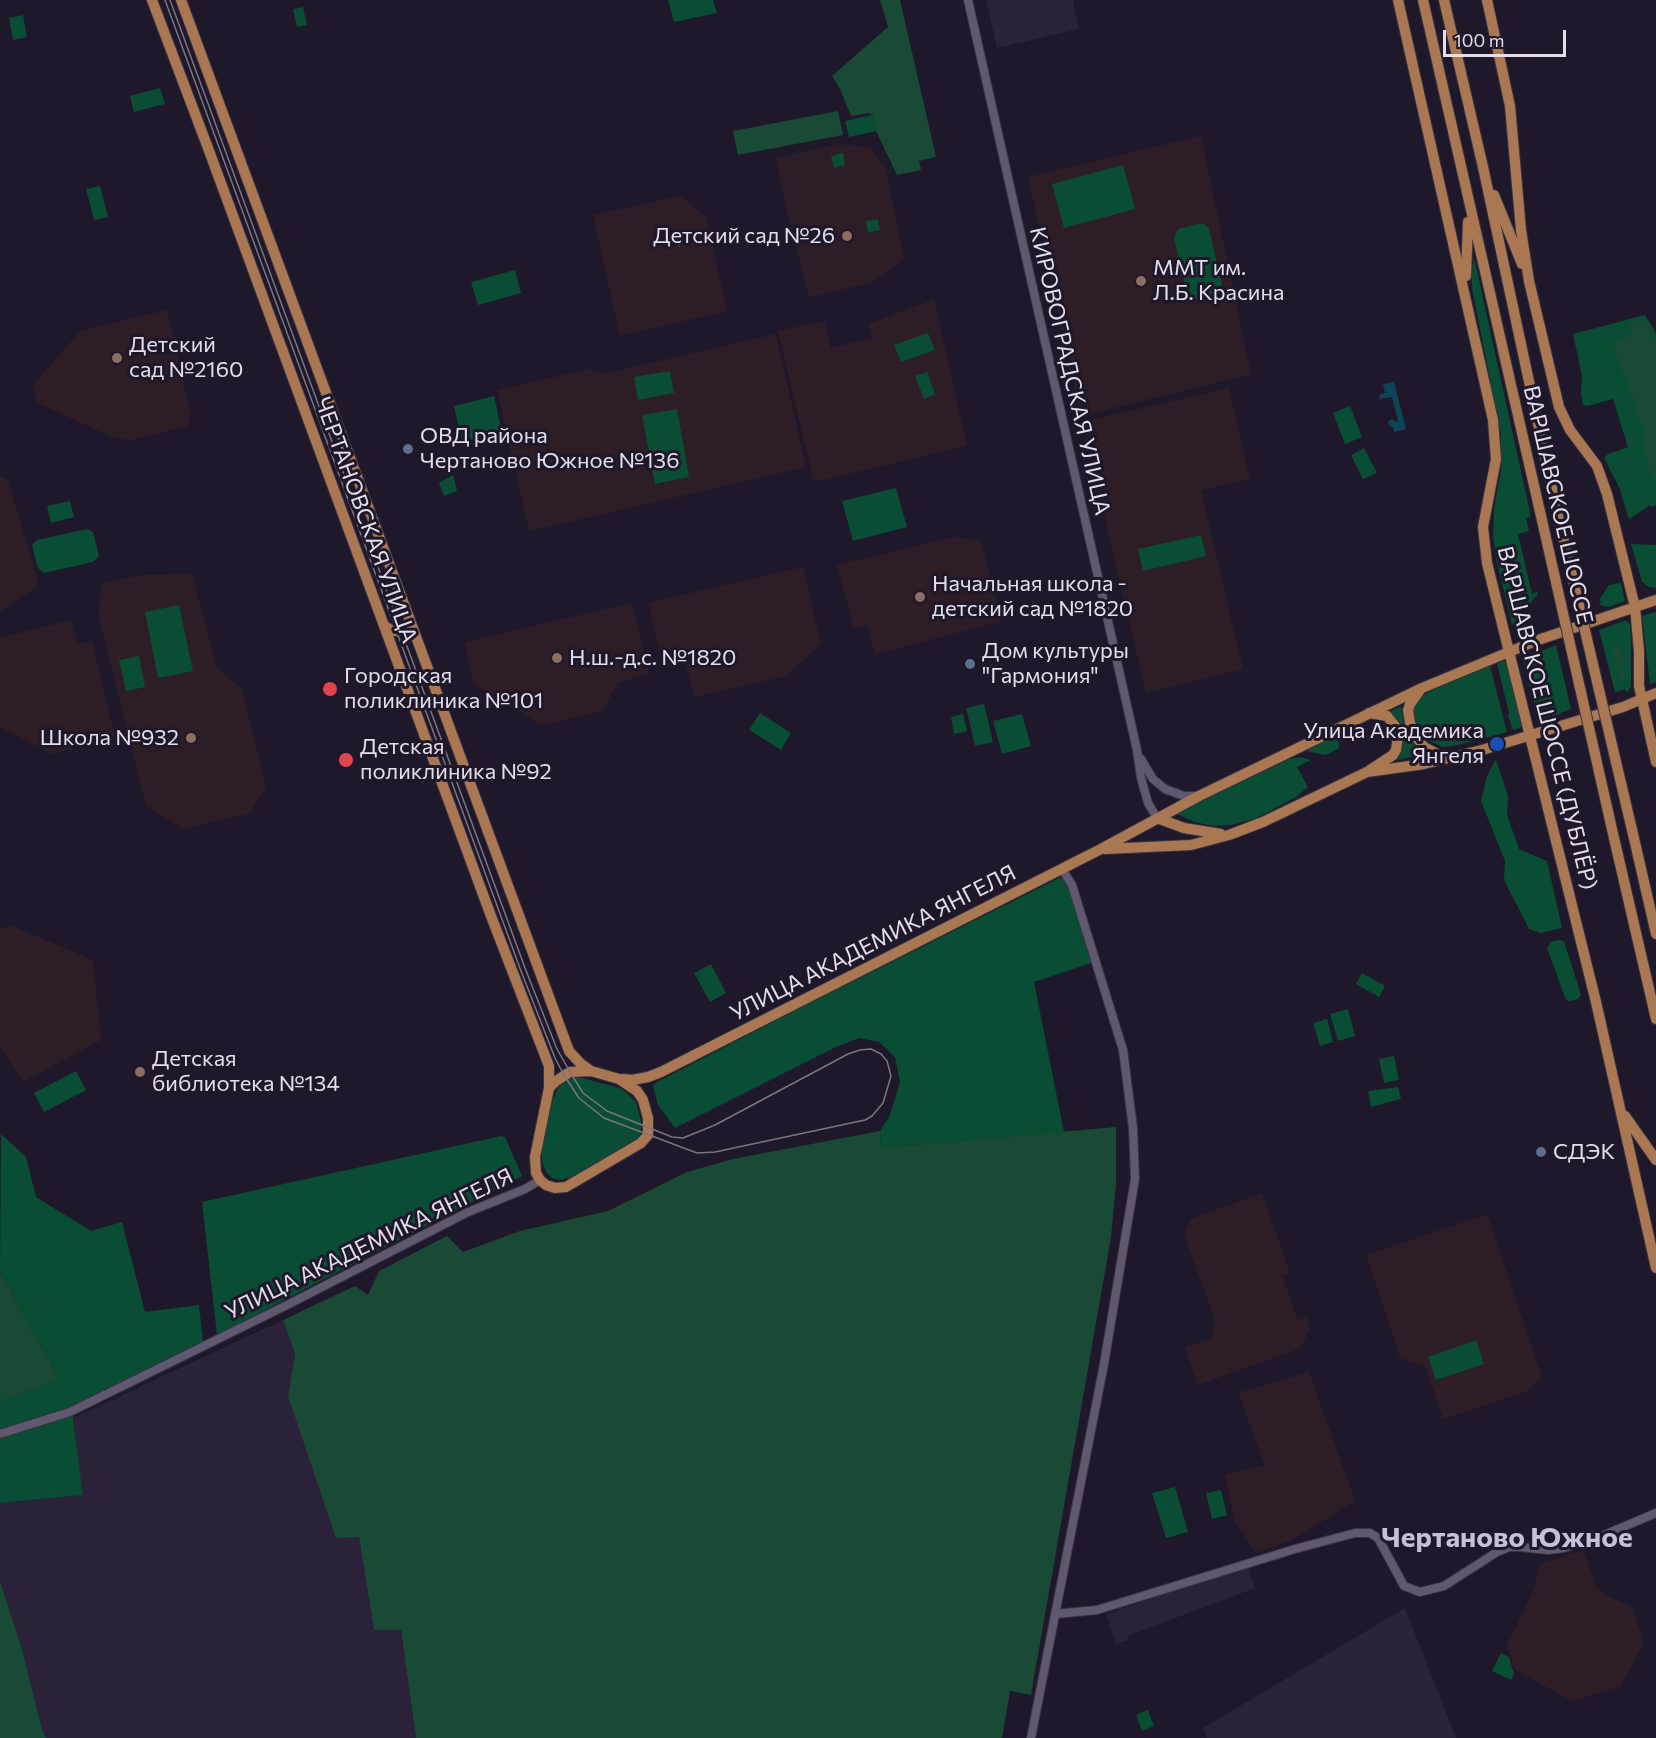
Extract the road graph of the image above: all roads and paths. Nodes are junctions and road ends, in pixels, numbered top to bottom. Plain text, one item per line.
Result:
1 (152, 0) edge
2 (181, 0) edge
3 (968, 0) edge
4 (1398, 0) edge
5 (1423, 0) edge
6 (1444, 0) edge
7 (1487, 0) edge
8 (1483, 167) junction
9 (1468, 202) junction
10 (1529, 281) junction
11 (1467, 300) junction
12 (1656, 600) edge
13 (1635, 607) junction
14 (409, 621) junction
15 (385, 626) junction
16 (1508, 652) junction
17 (1422, 688) junction
18 (1656, 693) edge
19 (1641, 699) junction
20 (1368, 713) junction
21 (1530, 737) junction
22 (1137, 750) junction
23 (1451, 758) junction
24 (1656, 762) edge
25 (1367, 771) junction
26 (1199, 796) junction
27 (1157, 818) junction
28 (1229, 835) junction
29 (1101, 849) junction
30 (1062, 869) junction
31 (1656, 934) edge
32 (1656, 1019) edge
33 (591, 1071) junction
34 (661, 1072) junction
35 (620, 1079) junction
36 (549, 1088) junction
37 (1621, 1111) junction
38 (648, 1118) junction
39 (1656, 1160) edge
40 (540, 1180) junction
41 (1656, 1268) edge
42 (0, 1434) edge
43 (1656, 1513) edge
44 (1055, 1614) junction
45 (1031, 1738) edge

1 - 15 main road, ЧЕРТАНОВСКАЯ УЛИЦА
2 - 14 main road, ЧЕРТАНОВСКАЯ УЛИЦА
3 - 22 street, КИРОВОГРАДСКАЯ УЛИЦА
4 - 11 main road, ВАРШАВСКОЕ ШОССЕ (ДУБЛЁР)
5 - 9 main road, ВАРШАВСКОЕ ШОССЕ
6 - 8 main road, ВАРШАВСКОЕ ШОССЕ
7 - 10 main road
8 - 10 main road
8 - 31 main road, ВАРШАВСКОЕ ШОССЕ, bridge
9 - 11 main road
9 - 32 main road, ВАРШАВСКОЕ ШОССЕ, bridge
10 - 13 main road
11 - 16 main road, ВАРШАВСКОЕ ШОССЕ (ДУБЛЁР)
12 - 13 main road, УЛИЦА АКАДЕМИКА ЯНГЕЛЯ
13 - 16 main road, УЛИЦА АКАДЕМИКА ЯНГЕЛЯ
13 - 19 main road
14 - 15 main road
14 - 33 main road, ЧЕРТАНОВСКАЯ УЛИЦА
15 - 36 main road, ЧЕРТАНОВСКАЯ УЛИЦА
16 - 17 main road, УЛИЦА АКАДЕМИКА ЯНГЕЛЯ
16 - 21 main road, ВАРШАВСКОЕ ШОССЕ (ДУБЛЁР)
17 - 20 main road, УЛИЦА АКАДЕМИКА ЯНГЕЛЯ
17 - 23 main road
18 - 19 main road, УЛИЦА АКАДЕМИКА ЯНГЕЛЯ
19 - 21 main road, УЛИЦА АКАДЕМИКА ЯНГЕЛЯ
19 - 24 main road
20 - 25 main road
20 - 26 main road, УЛИЦА АКАДЕМИКА ЯНГЕЛЯ
21 - 23 main road, УЛИЦА АКАДЕМИКА ЯНГЕЛЯ
21 - 37 main road, ВАРШАВСКОЕ ШОССЕ (ДУБЛЁР)
22 - 26 street, КИРОВОГРАДСКАЯ УЛИЦА
22 - 27 street, КИРОВОГРАДСКАЯ УЛИЦА
23 - 25 main road, УЛИЦА АКАДЕМИКА ЯНГЕЛЯ
25 - 28 main road, УЛИЦА АКАДЕМИКА ЯНГЕЛЯ
26 - 27 main road, УЛИЦА АКАДЕМИКА ЯНГЕЛЯ
27 - 28 main road
27 - 29 main road, УЛИЦА АКАДЕМИКА ЯНГЕЛЯ
28 - 29 main road, УЛИЦА АКАДЕМИКА ЯНГЕЛЯ
29 - 30 main road, УЛИЦА АКАДЕМИКА ЯНГЕЛЯ
30 - 34 main road, УЛИЦА АКАДЕМИКА ЯНГЕЛЯ
30 - 44 street
33 - 35 main road, ЧЕРТАНОВСКАЯ УЛИЦА
33 - 36 main road, ЧЕРТАНОВСКАЯ УЛИЦА
34 - 35 main road, УЛИЦА АКАДЕМИКА ЯНГЕЛЯ
34 - 38 main road
35 - 38 main road, ЧЕРТАНОВСКАЯ УЛИЦА
36 - 40 main road, ЧЕРТАНОВСКАЯ УЛИЦА
37 - 39 main road
37 - 41 main road, ВАРШАВСКОЕ ШОССЕ (ДУБЛЁР)
38 - 40 main road
40 - 42 street, УЛИЦА АКАДЕМИКА ЯНГЕЛЯ
43 - 44 street
44 - 45 street

